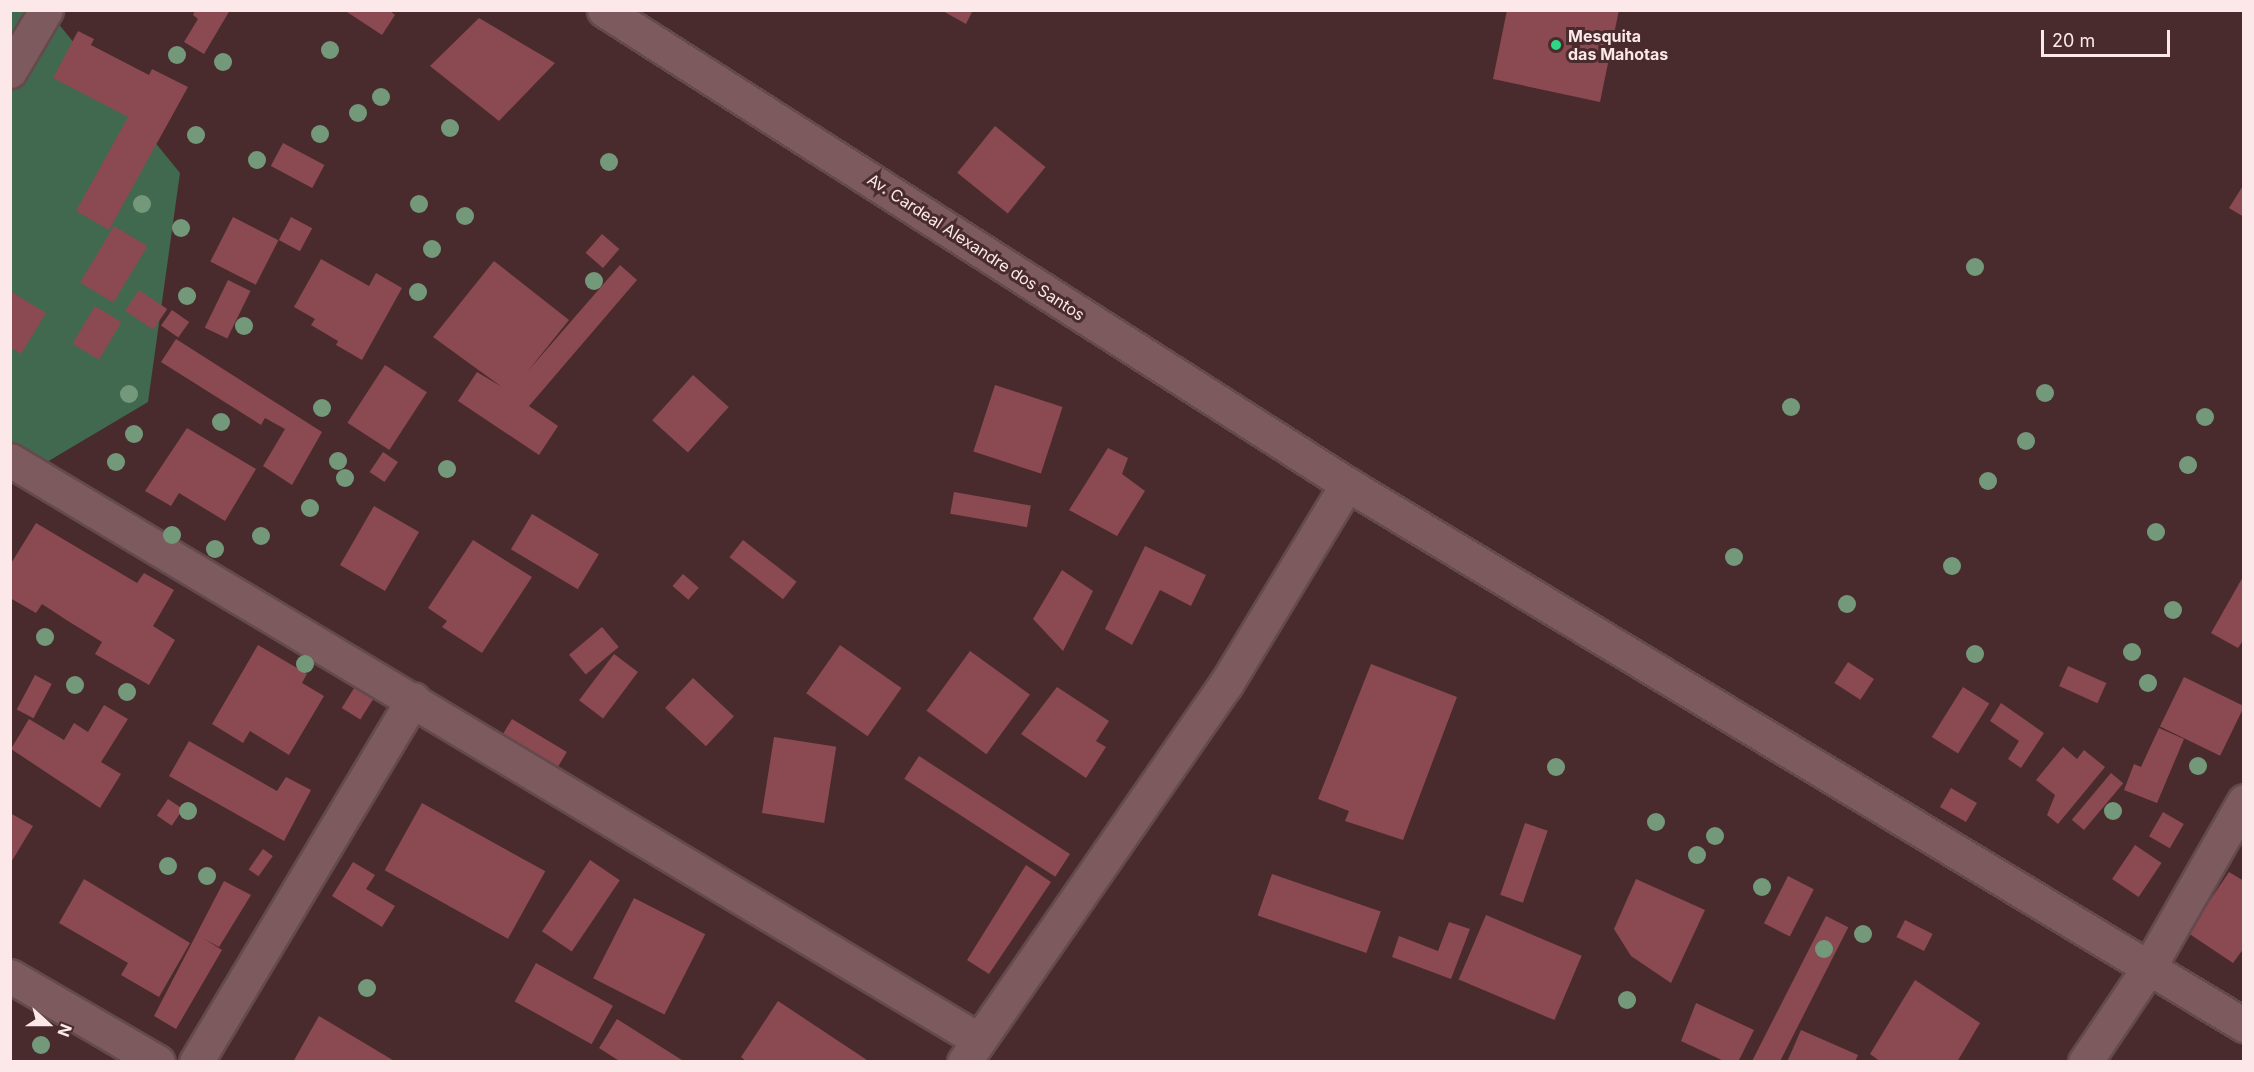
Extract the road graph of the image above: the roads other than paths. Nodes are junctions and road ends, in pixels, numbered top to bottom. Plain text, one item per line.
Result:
1 (46, 10) edge
2 (604, 10) edge
3 (10, 71) edge
4 (10, 460) edge
5 (1347, 484) junction
6 (413, 699) junction
7 (2244, 801) edge
8 (2149, 967) junction
9 (10, 976) edge
10 (2244, 1025) edge
11 (971, 1051) edge
12 (155, 1061) edge
13 (196, 1062) edge
14 (2085, 1062) edge

1 - 3 street
2 - 5 street, Av. Cardeal Alexandre dos Santos
4 - 6 street
5 - 8 street, Av. Cardeal Alexandre dos Santos
5 - 11 street
6 - 11 street
6 - 13 street
7 - 8 street
8 - 10 street, Av. Cardeal Alexandre dos Santos
8 - 14 street
9 - 12 street

